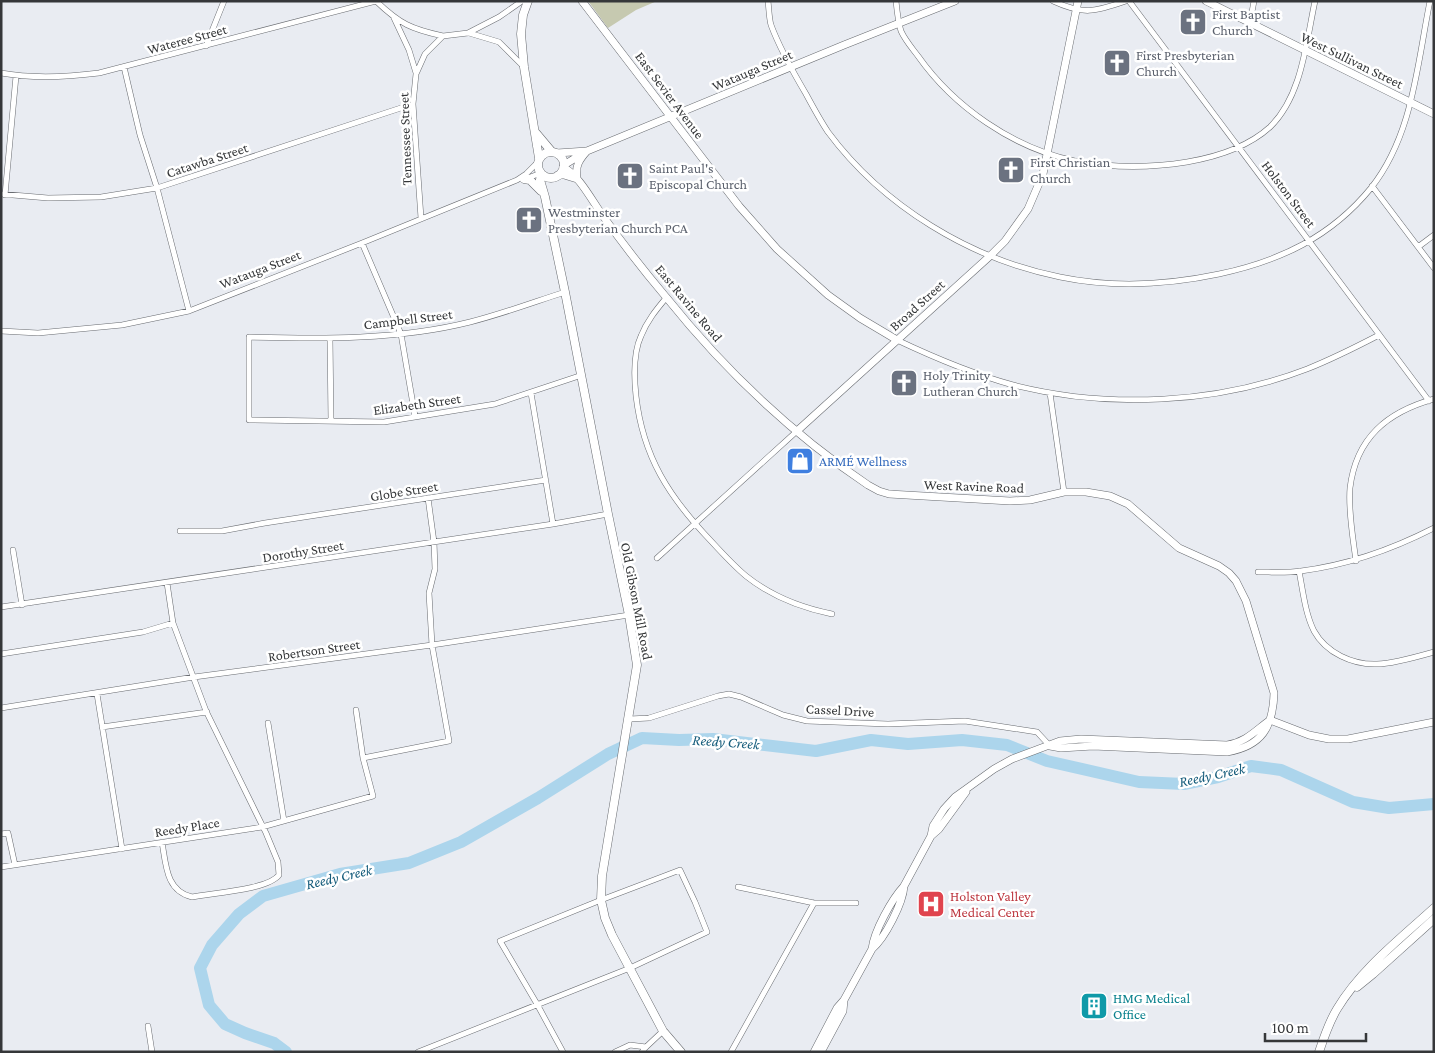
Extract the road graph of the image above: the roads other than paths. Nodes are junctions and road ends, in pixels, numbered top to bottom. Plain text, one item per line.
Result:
1 (224, 1) edge
2 (376, 1) edge
3 (522, 1) edge
4 (528, 1) edge
5 (582, 1) edge
6 (768, 1) edge
7 (896, 1) edge
8 (955, 1) edge
9 (1053, 1) edge
10 (1078, 1) edge
11 (1128, 1) edge
12 (1206, 1) edge
13 (1254, 1) edge
14 (1315, 1) edge
15 (1430, 1) edge
16 (1076, 10) junction
17 (393, 18) junction
18 (1250, 23) junction
19 (899, 24) junction
20 (468, 33) junction
21 (443, 36) junction
22 (206, 46) junction
23 (1304, 50) junction
24 (124, 67) junction
25 (524, 67) junction
26 (790, 68) junction
27 (1, 73) edge
28 (416, 74) junction
29 (16, 76) junction
30 (1411, 103) junction
31 (413, 104) junction
32 (1434, 114) edge
33 (671, 116) junction
34 (536, 133) junction
35 (1239, 146) junction
36 (587, 151) junction
37 (554, 152) junction
38 (1048, 153) junction
39 (539, 160) junction
40 (563, 166) junction
41 (541, 173) junction
42 (555, 176) junction
43 (520, 179) junction
44 (577, 179) junction
45 (1372, 186) junction
46 (157, 188) junction
47 (3, 195) edge
48 (545, 197) junction
49 (421, 218) junction
50 (1434, 235) edge
51 (1310, 242) junction
52 (362, 243) junction
53 (1418, 247) junction
54 (990, 256) junction
55 (1434, 268) edge
56 (565, 292) junction
57 (666, 298) junction
58 (189, 310) junction
59 (1, 331) edge
60 (401, 334) junction
61 (1379, 335) junction
62 (330, 339) junction
63 (897, 340) junction
64 (582, 375) junction
65 (1050, 392) junction
66 (531, 393) junction
67 (1432, 400) edge
68 (415, 416) junction
69 (250, 420) joint
70 (331, 422) junction
71 (797, 431) junction
72 (546, 480) junction
73 (1064, 492) junction
74 (428, 498) junction
75 (608, 514) junction
76 (553, 524) junction
77 (694, 524) junction
78 (1434, 528) edge
79 (180, 531) dead end
80 (434, 542) junction
81 (12, 550) dead end
82 (656, 558) dead end
83 (1356, 561) junction
84 (1258, 572) dead end
85 (1299, 572) junction
86 (167, 583) junction
87 (22, 605) junction
88 (1, 607) edge
89 (832, 614) dead end
90 (629, 615) junction
91 (173, 623) junction
92 (432, 645) junction
93 (1434, 652) edge
94 (1, 654) edge
95 (194, 678) junction
96 (97, 694) junction
97 (1, 708) edge
98 (356, 710) dead end
99 (207, 712) junction
100 (630, 719) junction
101 (1270, 720) junction
102 (1434, 722) edge
103 (268, 723) dead end
104 (102, 726) junction
105 (1046, 747) junction
106 (363, 758) junction
107 (284, 821) junction
108 (262, 827) junction
109 (1, 834) edge
110 (162, 842) junction
111 (122, 848) junction
112 (15, 865) junction
113 (1, 867) edge
114 (738, 887) dead end
115 (601, 900) junction
116 (814, 903) junction
117 (856, 903) dead end
118 (1434, 908) edge
119 (1434, 919) edge
120 (630, 968) junction
121 (1349, 993) junction
122 (844, 1000) junction
123 (537, 1004) junction
124 (148, 1026) dead end
125 (663, 1031) junction
126 (644, 1049) edge
127 (152, 1052) edge
128 (418, 1052) edge
129 (563, 1052) edge
130 (615, 1052) edge
131 (680, 1052) edge
132 (731, 1052) edge
133 (814, 1052) edge
134 (821, 1052) edge
135 (1319, 1052) edge

1 - 22 street
2 - 17 street
2 - 22 street, Wateree Street
3 - 20 street
4 - 25 main road
5 - 33 street, East Sevier Avenue
6 - 26 street
7 - 19 street
8 - 19 street, Watauga Street
9 - 16 street
10 - 16 street, Broad Street
11 - 16 street
11 - 35 street, Holston Street
12 - 18 street, West Sullivan Street
13 - 18 street
14 - 23 street
15 - 30 street
16 - 38 street, Broad Street
17 - 21 street
17 - 28 street
18 - 23 street, West Sullivan Street
19 - 26 street, Watauga Street
19 - 38 street
20 - 21 street
20 - 25 street
21 - 28 street, Tennessee Street
22 - 24 street, Wateree Street
23 - 30 street, West Sullivan Street
23 - 35 street
24 - 29 street, Wateree Street
24 - 46 street
25 - 34 main road
26 - 33 street, Watauga Street
26 - 54 street
27 - 29 street, Wateree Street
28 - 31 street, Tennessee Street
29 - 47 street
30 - 32 street, West Sullivan Street
30 - 45 street
31 - 46 street, Catawba Street
31 - 49 street, Tennessee Street
33 - 36 street, Watauga Street
33 - 63 street, East Sevier Avenue
34 - 37 main road
34 - 39 main road
35 - 38 street
35 - 51 street, Holston Street
36 - 37 street, Watauga Street
36 - 40 street
36 - 44 street
37 - 39 main road
37 - 40 main road
38 - 54 street, Broad Street
39 - 41 main road
39 - 43 street, Watauga Street
40 - 42 main road
40 - 44 street, East Ravine Road
41 - 42 main road
41 - 43 street, Watauga Street
41 - 48 main road, Old Gibson Mill Road
42 - 44 street
42 - 48 main road
43 - 48 main road
43 - 49 street, Watauga Street
44 - 57 street, East Ravine Road
45 - 51 street
45 - 53 street
46 - 47 street, Catawba Street
46 - 58 street
48 - 56 main road, Old Gibson Mill Road
49 - 52 street, Watauga Street
50 - 53 street
51 - 54 street
51 - 61 street, Holston Street
52 - 58 street, Watauga Street
52 - 60 street
53 - 55 street
54 - 63 street, Broad Street
56 - 60 street, Campbell Street
56 - 64 main road, Old Gibson Mill Road
57 - 71 street, East Ravine Road
57 - 77 street
58 - 59 street, Watauga Street
60 - 62 street, Campbell Street
60 - 68 street
61 - 65 street
61 - 67 street, Holston Street
62 - 69 street, Campbell Street
62 - 70 street
63 - 65 street
63 - 71 street, Broad Street
64 - 66 street, Elizabeth Street
64 - 75 main road, Old Gibson Mill Road
65 - 73 street
66 - 68 street, Elizabeth Street
66 - 72 street
67 - 83 street
68 - 70 street, Elizabeth Street
69 - 70 street, Elizabeth Street
71 - 73 street, West Ravine Road
71 - 77 street, Broad Street
72 - 74 street, Globe Street
72 - 76 street
73 - 101 street, West Ravine Road
74 - 79 street, Globe Street
74 - 80 street
75 - 76 street, Dorothy Street
75 - 90 main road, Old Gibson Mill Road
76 - 80 street, Dorothy Street
77 - 82 street, Broad Street
77 - 89 street
78 - 83 street
80 - 86 street, Dorothy Street
80 - 92 street
81 - 87 street
83 - 85 street
84 - 85 street
85 - 93 street
86 - 87 street, Dorothy Street
86 - 91 street
87 - 88 street, Dorothy Street
90 - 92 street, Robertson Street
90 - 100 main road, Old Gibson Mill Road
91 - 94 street
91 - 95 street
92 - 95 street, Robertson Street
92 - 106 street
95 - 96 street, Robertson Street
95 - 99 street
96 - 97 street, Robertson Street
96 - 104 street
98 - 106 street
99 - 104 street
99 - 108 street
100 - 105 street, Cassel Drive
100 - 115 main road, Old Gibson Mill Road
101 - 102 street
101 - 105 street, West Ravine Road
103 - 107 street
104 - 111 street
105 - 122 street, West Ravine Road
106 - 107 street, Reedy Place
107 - 108 street, Reedy Place
108 - 110 street, Reedy Place
108 - 110 street
109 - 112 street
110 - 111 street, Reedy Place
111 - 112 street, Reedy Place
112 - 113 street, Reedy Place
114 - 116 street
115 - 120 main road, Old Gibson Mill Road
115 - 120 street
115 - 123 street
116 - 117 street
116 - 132 street
118 - 121 main road
119 - 121 main road
120 - 123 street
120 - 125 main road, Old Gibson Mill Road
121 - 135 main road
122 - 133 street, West Ravine Road
122 - 134 street, West Ravine Road
123 - 128 street
123 - 129 street
124 - 127 street
125 - 126 street
125 - 131 main road, Old Gibson Mill Road
126 - 130 street

